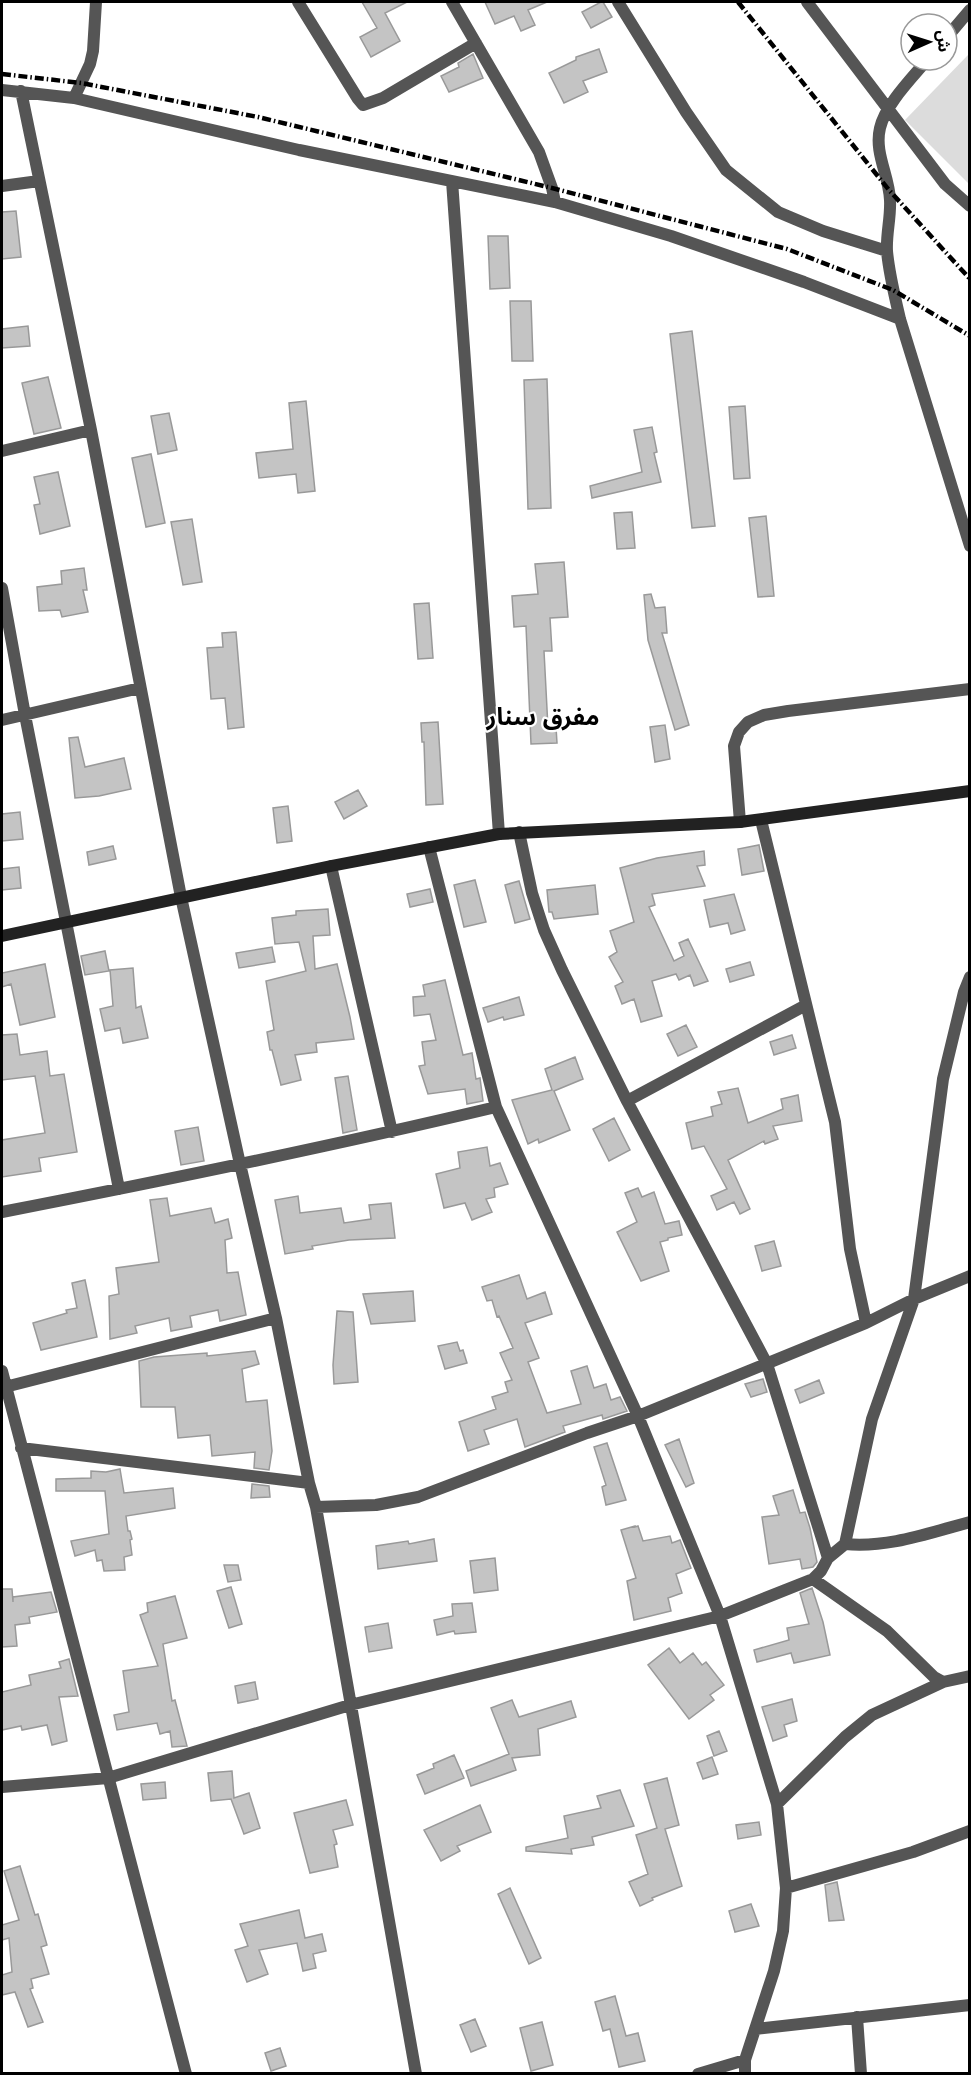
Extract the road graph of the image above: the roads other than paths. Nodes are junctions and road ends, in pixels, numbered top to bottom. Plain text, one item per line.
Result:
1 (96, 2) edge
2 (298, 2) edge
3 (452, 2) edge
4 (618, 2) edge
5 (807, 2) edge
6 (969, 10) edge
7 (959, 22) edge
8 (476, 43) junction
9 (918, 72) edge
10 (2, 90) edge
11 (21, 91) junction
12 (74, 98) junction
13 (889, 108) junction
14 (39, 181) junction
15 (452, 181) junction
16 (2, 186) edge
17 (555, 202) junction
18 (969, 206) edge
19 (887, 251) junction
20 (900, 319) junction
21 (91, 430) junction
22 (2, 451) edge
23 (969, 546) edge
24 (2, 588) edge
25 (140, 688) junction
26 (969, 689) edge
27 (25, 715) junction
28 (2, 720) edge
29 (969, 791) edge
30 (761, 820) junction
31 (740, 822) junction
32 (519, 832) junction
33 (499, 834) junction
34 (429, 848) junction
35 (332, 866) junction
36 (181, 897) junction
37 (65, 921) junction
38 (2, 936) edge
39 (969, 977) edge
40 (806, 1005) junction
41 (627, 1101) junction
42 (496, 1107) junction
43 (392, 1132) junction
44 (240, 1164) junction
45 (119, 1189) junction
46 (2, 1212) edge
47 (969, 1276) edge
48 (914, 1299) junction
49 (276, 1318) junction
50 (866, 1323) junction
51 (767, 1364) junction
52 (2, 1371) edge
53 (5, 1387) junction
54 (638, 1416) junction
55 (21, 1448) junction
56 (309, 1483) junction
57 (316, 1507) junction
58 (969, 1522) edge
59 (845, 1544) junction
60 (828, 1558) junction
61 (813, 1579) junction
62 (720, 1616) junction
63 (969, 1676) edge
64 (943, 1682) junction
65 (350, 1705) junction
66 (108, 1778) junction
67 (2, 1788) edge
68 (777, 1804) junction
69 (969, 1831) edge
70 (786, 1888) junction
71 (969, 2005) edge
72 (857, 2017) junction
73 (755, 2029) junction
74 (745, 2060) junction
75 (186, 2073) edge
76 (416, 2073) edge
77 (698, 2073) edge
78 (745, 2073) edge
79 (861, 2073) edge

1 - 12 street
2 - 8 street
3 - 8 street
4 - 19 street
5 - 13 street
6 - 7 street
8 - 17 street
9 - 13 street
10 - 11 street
11 - 12 street
11 - 14 street
12 - 15 street
13 - 18 street
13 - 19 street
14 - 16 street
14 - 21 street
15 - 17 street
15 - 33 street
17 - 20 street
19 - 20 street
20 - 23 street
21 - 22 street
21 - 25 street
24 - 27 street
25 - 27 street
25 - 36 street
26 - 31 street
27 - 28 street
27 - 37 street
29 - 30 street
30 - 31 street
30 - 40 street
31 - 32 street
32 - 33 street
32 - 41 street
33 - 34 street
34 - 35 street
34 - 42 street
35 - 36 street
35 - 43 street
36 - 37 street
36 - 44 street
37 - 38 street
37 - 45 street
39 - 48 street
40 - 41 street
40 - 50 street
41 - 51 street
42 - 43 street
42 - 54 street
43 - 44 street
44 - 45 street
44 - 49 street
45 - 46 street
47 - 48 street
48 - 50 street
48 - 59 street
49 - 53 street
49 - 56 street
50 - 51 street
51 - 54 street
51 - 60 street
52 - 53 street
53 - 55 street
54 - 57 street
54 - 62 street
55 - 56 street
55 - 66 street
56 - 57 street
57 - 65 street
58 - 59 street
59 - 60 street
60 - 61 street
61 - 62 street
61 - 64 street
62 - 65 street
62 - 68 street
63 - 64 street
64 - 68 street
65 - 66 street
65 - 76 street
66 - 67 street
66 - 75 street
68 - 70 street
69 - 70 street
70 - 73 street
71 - 72 street
72 - 73 street
72 - 79 street
73 - 74 street
74 - 77 street
74 - 78 street

